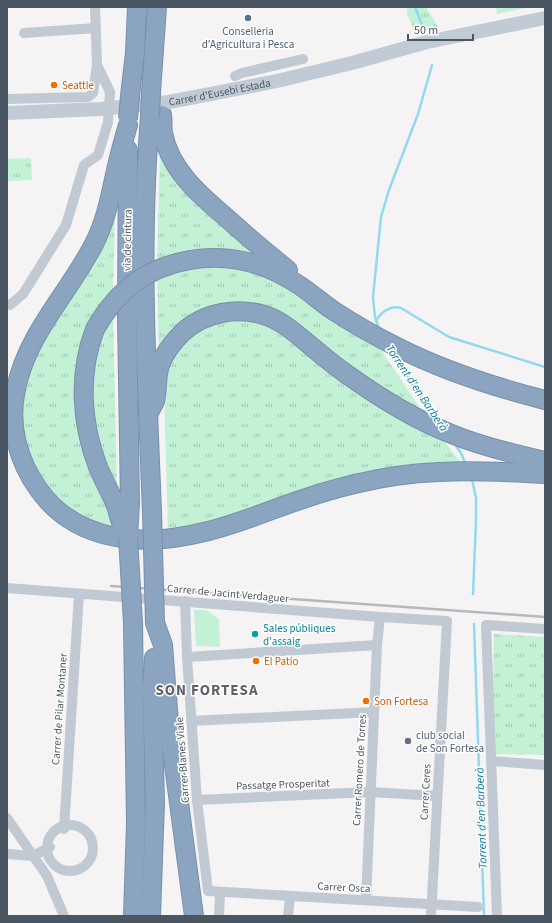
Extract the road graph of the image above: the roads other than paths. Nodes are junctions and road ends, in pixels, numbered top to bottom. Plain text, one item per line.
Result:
1 (95, 7) edge
2 (137, 7) edge
3 (157, 7) edge
4 (545, 18) edge
5 (96, 28) junction
6 (24, 33) dead end
7 (303, 59) dead end
8 (96, 65) junction
9 (235, 76) dead end
10 (7, 100) edge
11 (7, 113) edge
12 (156, 116) junction
13 (128, 122) junction
14 (7, 304) edge
15 (373, 334) junction
16 (545, 400) edge
17 (148, 415) junction
18 (545, 461) edge
19 (545, 474) edge
20 (122, 501) junction
21 (7, 588) edge
22 (80, 594) junction
23 (185, 601) junction
24 (380, 617) junction
25 (447, 621) joint
26 (155, 623) junction
27 (545, 629) edge
28 (377, 644) junction
29 (187, 657) junction
30 (374, 712) junction
31 (191, 721) junction
32 (492, 761) junction
33 (545, 765) edge
34 (370, 792) junction
35 (437, 796) junction
36 (197, 800) junction
37 (7, 818) edge
38 (63, 828) junction
39 (49, 848) junction
40 (7, 854) edge
41 (33, 856) junction
42 (208, 892) joint
43 (220, 892) junction
44 (290, 896) junction
45 (366, 900) junction
46 (431, 904) junction
47 (478, 907) dead end
48 (194, 915) edge
49 (64, 916) edge
50 (133, 916) edge
51 (151, 916) edge
52 (220, 916) edge
53 (288, 916) edge
54 (431, 916) edge
55 (497, 916) edge

1 - 5 street
2 - 13 highway, via de cintura, bridge
3 - 12 highway, bridge
4 - 11 main road, Carrer d'Eusebi Estada
5 - 6 street
5 - 8 street
7 - 9 street
8 - 10 street
8 - 14 street, bridge
12 - 15 highway
12 - 17 highway, via de cintura
13 - 19 highway
13 - 20 highway, via de cintura
15 - 16 highway
15 - 20 highway, bridge
17 - 18 highway
17 - 26 highway, via de cintura, bridge
20 - 50 highway, via de cintura, bridge
21 - 22 street, Carrer de Jacint Verdaguer
22 - 23 street, Carrer de Jacint Verdaguer
22 - 38 street, Carrer de Pilar Montaner
23 - 24 street, Carrer de Jacint Verdaguer
23 - 29 street, Carrer Blanes Viale
24 - 25 street, Carrer de Jacint Verdaguer
24 - 28 street, Carrer Romero de Torres
25 - 35 street, Carrer Ceres
26 - 48 highway
26 - 51 highway, via de cintura
27 - 32 street
28 - 29 street
28 - 30 street, Carrer Romero de Torres
29 - 31 street, Carrer Blanes Viale
30 - 31 street
30 - 34 street, Carrer Romero de Torres
31 - 36 street, Carrer Blanes Viale
32 - 33 street
32 - 55 street
34 - 35 street, Passatge Prosperitat
34 - 36 street, Passatge Prosperitat
34 - 45 street, Carrer Romero de Torres
35 - 46 street, Carrer Ceres
36 - 42 street, Carrer Blanes Viale
37 - 41 street
38 - 39 street
38 - 39 street
39 - 41 street
40 - 41 street
41 - 49 street
42 - 43 street, Carrer Osca
43 - 44 street, Carrer Osca
43 - 52 street
44 - 45 street, Carrer Osca
44 - 53 street
45 - 46 street, Carrer Osca
46 - 47 street, Carrer Osca
46 - 54 street, Carrer Ceres

